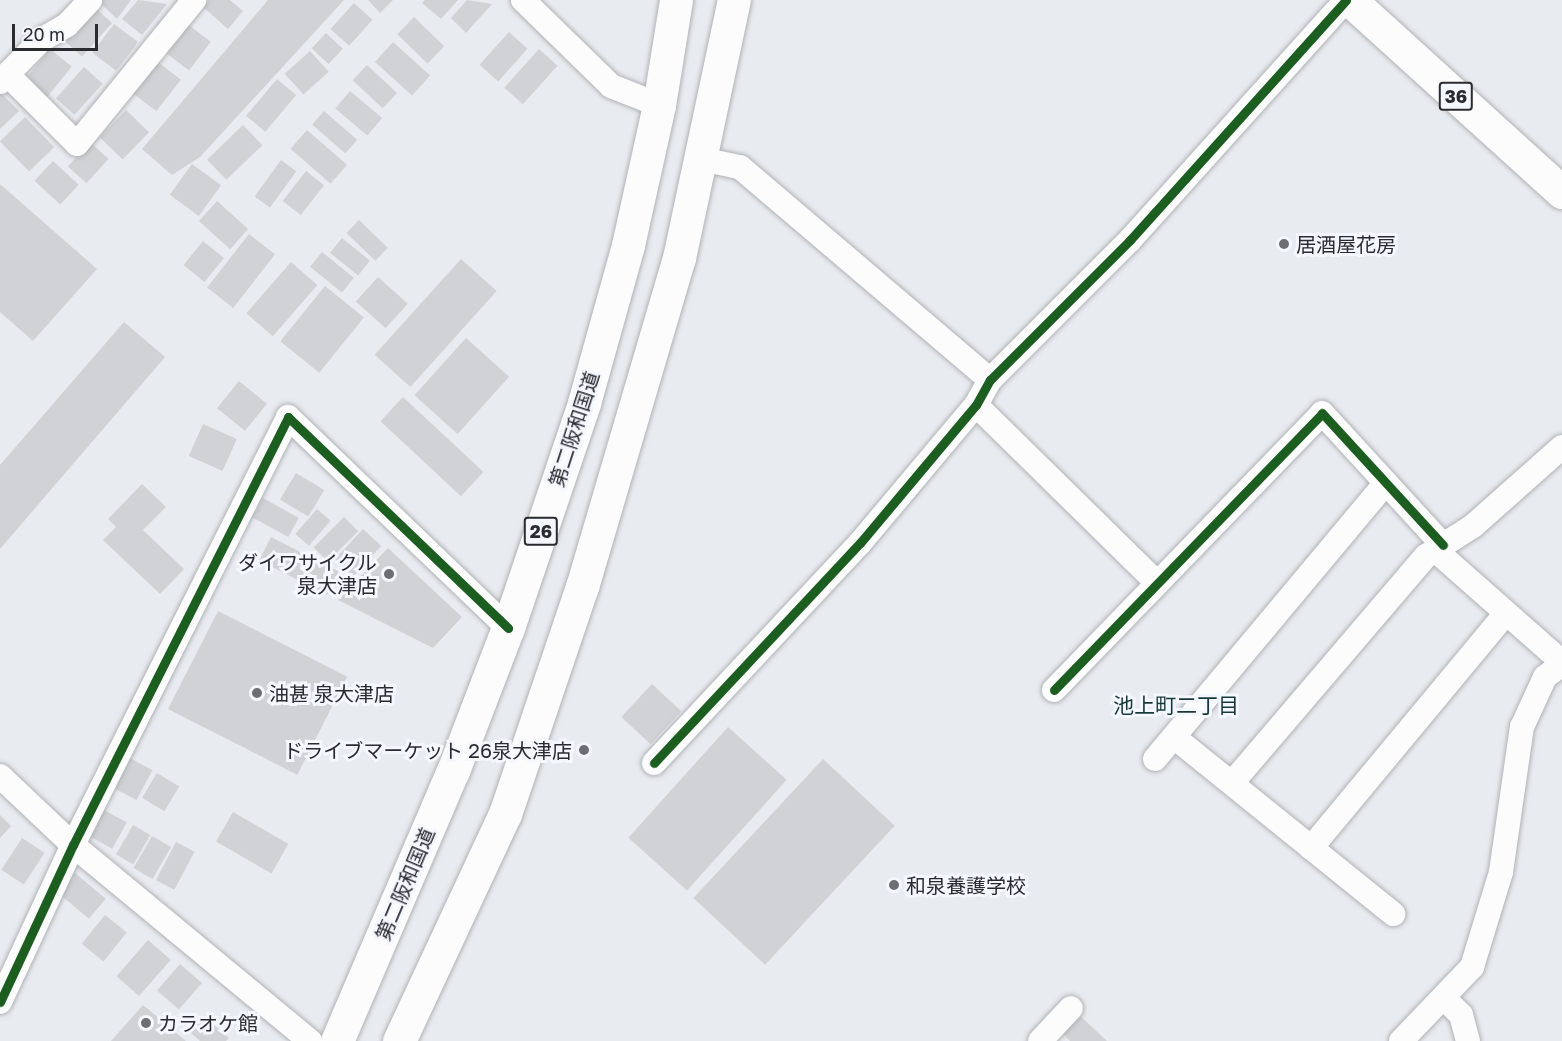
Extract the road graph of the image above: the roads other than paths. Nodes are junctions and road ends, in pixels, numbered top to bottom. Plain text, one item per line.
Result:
1 (90, 0) edge
2 (194, 0) edge
3 (522, 0) edge
4 (676, 0) edge
5 (734, 0) edge
6 (1348, 0) edge
7 (4, 79) edge
8 (659, 105) junction
9 (701, 159) junction
10 (1562, 192) edge
11 (990, 380) junction
12 (976, 405) junction
13 (1562, 447) edge
14 (1386, 483) junction
15 (1439, 548) junction
16 (1157, 584) junction
17 (1506, 613) junction
18 (508, 628) junction
19 (1562, 663) edge
20 (1054, 690) dead end
21 (1174, 737) junction
22 (1155, 759) dead end
23 (654, 763) dead end
24 (0, 776) edge
25 (1232, 783) junction
26 (73, 846) junction
27 (1311, 848) junction
28 (1393, 914) dead end
29 (1444, 998) junction
30 (0, 1002) edge
31 (1071, 1008) dead end
32 (310, 1041) edge
33 (337, 1041) edge
34 (399, 1041) edge
35 (1040, 1041) edge
36 (1401, 1041) edge
37 (1468, 1041) edge

1 - 7 street
2 - 7 street
3 - 8 street
4 - 8 main road, 第二阪和国道 / 26
5 - 9 main road
6 - 10 main road, 36
6 - 11 street
8 - 18 main road, 第二阪和国道 / 26
9 - 11 street
9 - 34 main road
11 - 12 street
12 - 16 street
12 - 23 street
13 - 15 street
14 - 15 street
14 - 16 street
14 - 21 street
15 - 17 street
15 - 25 street
16 - 20 street
17 - 19 street
17 - 27 street
18 - 26 street
18 - 33 main road, 第二阪和国道 / 26
19 - 29 street
21 - 22 street
21 - 25 street
24 - 26 street
25 - 27 street
26 - 30 street
26 - 32 street
27 - 28 street
29 - 36 street
29 - 37 street
31 - 35 street

